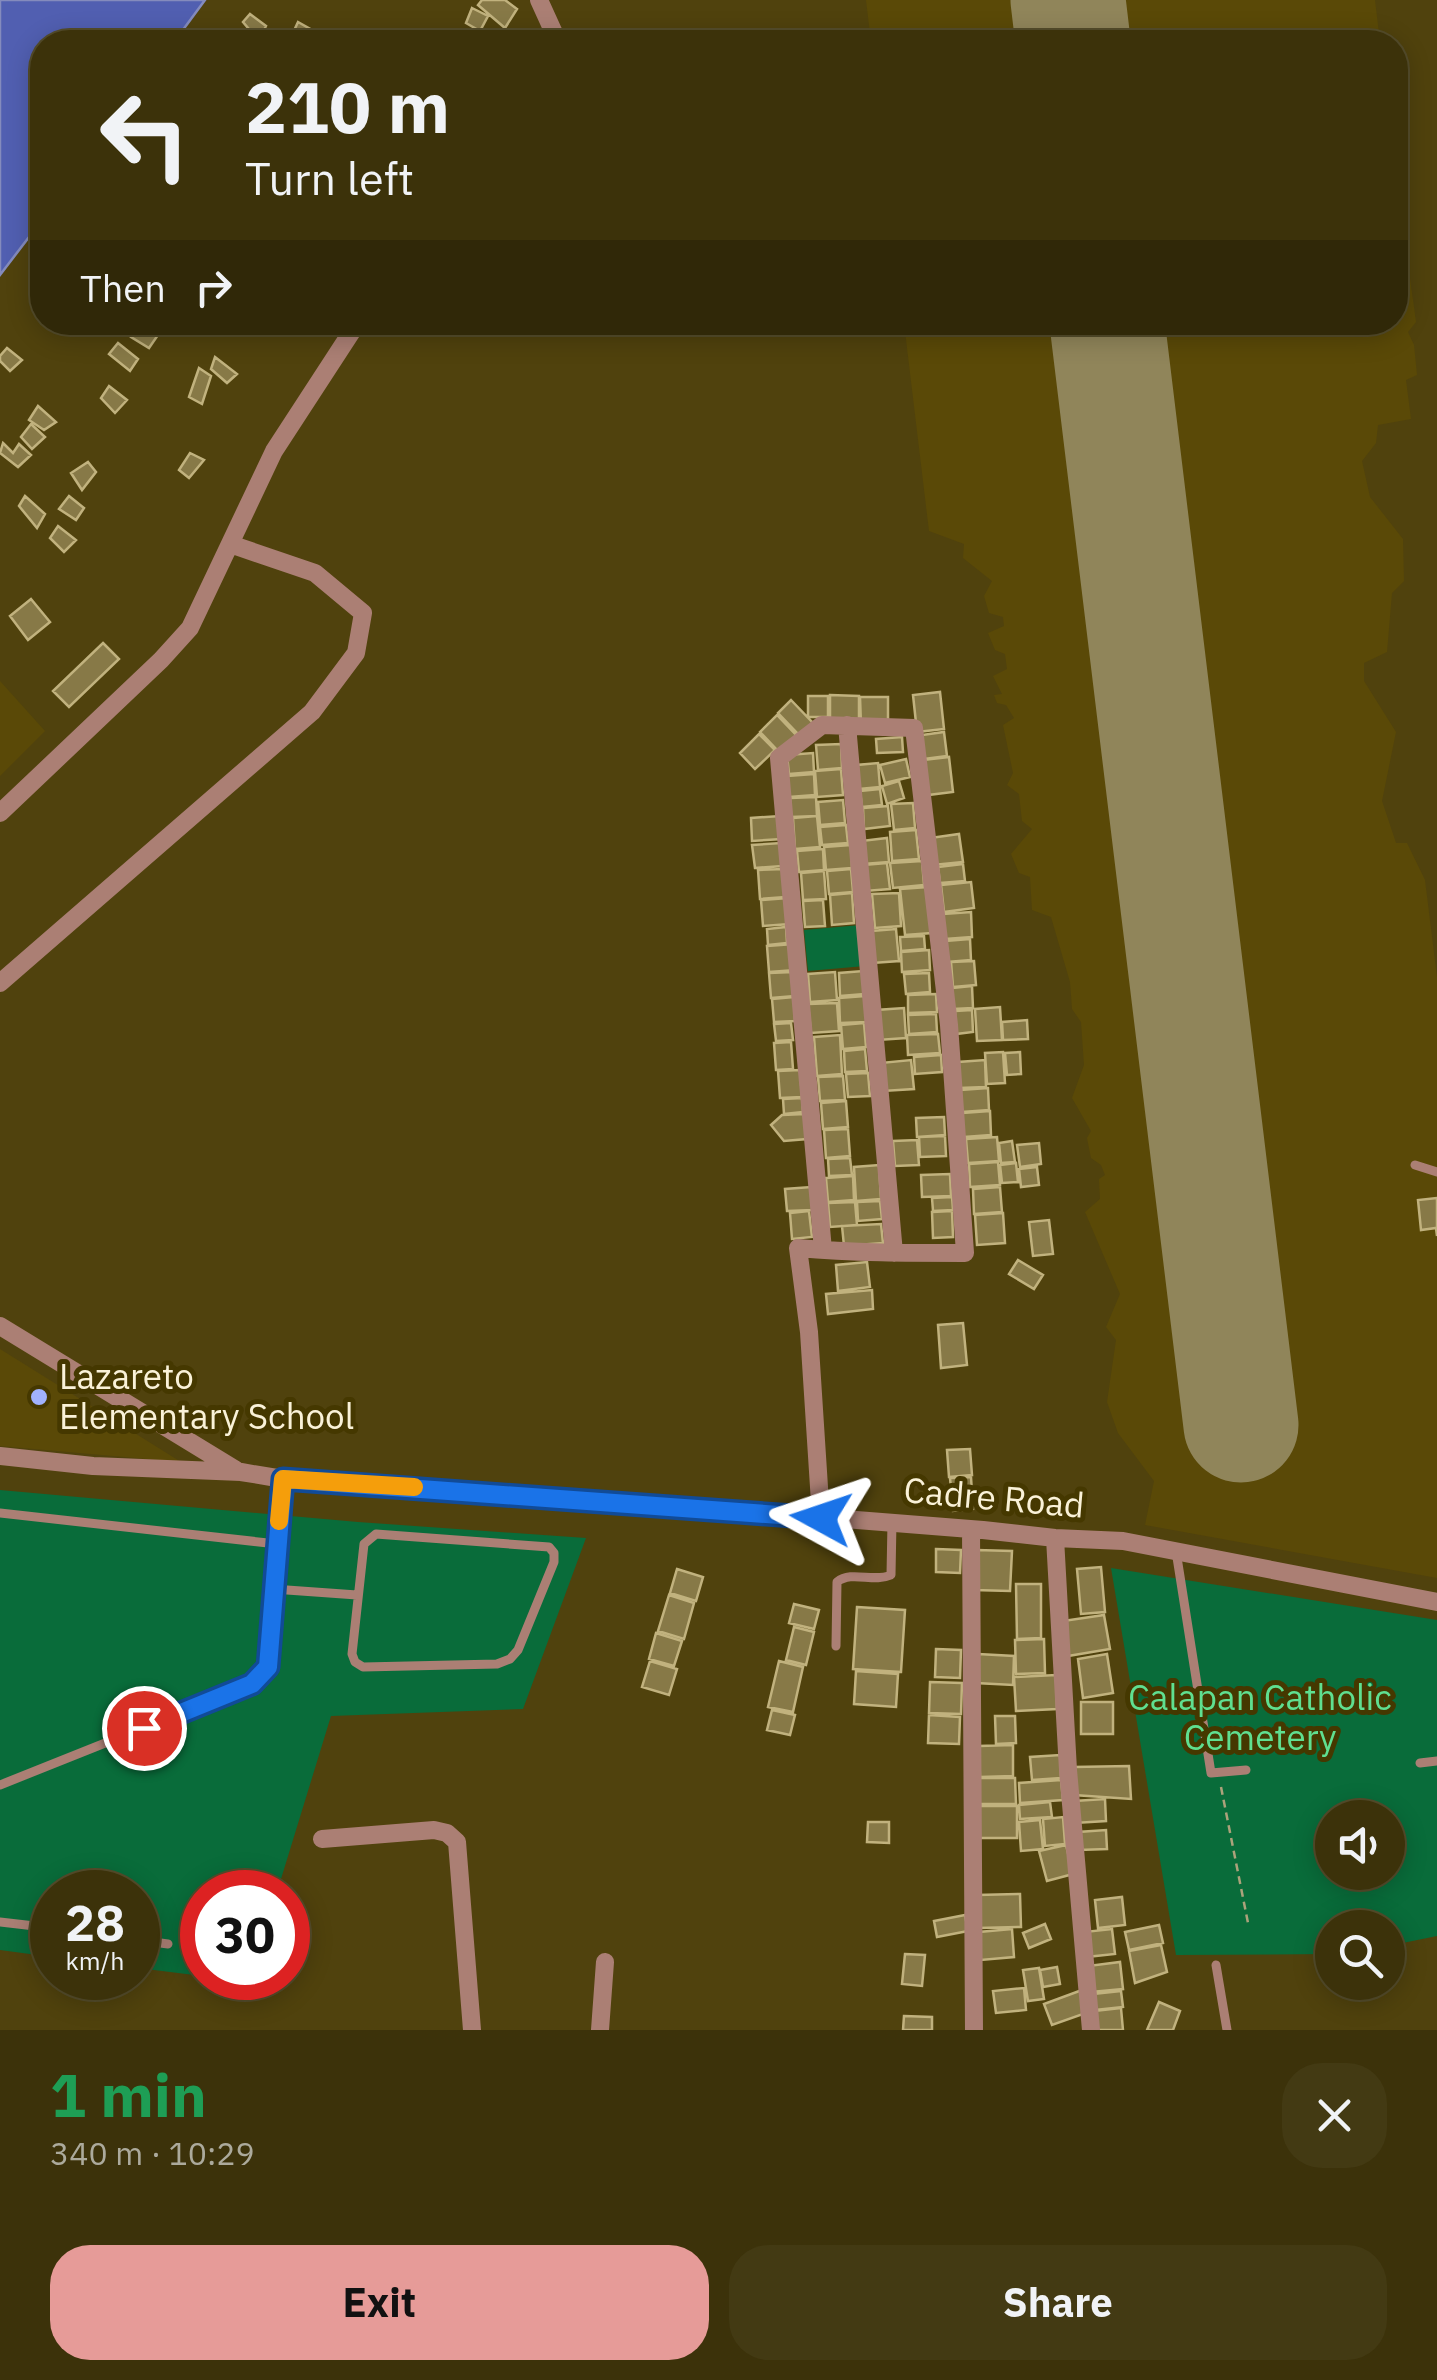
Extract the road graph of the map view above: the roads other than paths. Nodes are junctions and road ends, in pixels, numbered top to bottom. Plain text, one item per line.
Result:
1 (540, 0) edge
2 (553, 30) edge
3 (350, 335) edge
4 (230, 544) junction
5 (848, 724) junction
6 (0, 813) edge
7 (0, 983) edge
8 (1415, 1165) dead end
9 (1437, 1172) edge
10 (824, 1250) junction
11 (894, 1253) junction
12 (0, 1326) edge
13 (0, 1456) edge
14 (241, 1472) junction
15 (283, 1479) junction
16 (0, 1512) edge
17 (821, 1518) junction
18 (892, 1522) junction
19 (971, 1529) junction
20 (1055, 1538) junction
21 (276, 1544) junction
22 (1176, 1551) junction
23 (273, 1589) junction
24 (358, 1596) junction
25 (1437, 1602) edge
26 (836, 1646) dead end
27 (1437, 1761) edge
28 (1420, 1762) dead end
29 (1246, 1770) dead end
30 (0, 1785) edge
31 (322, 1839) dead end
32 (0, 1922) edge
33 (30, 1925) edge
34 (160, 1943) edge
35 (168, 1944) dead end
36 (606, 1962) dead end
37 (1216, 1965) dead end
38 (472, 2030) edge
39 (600, 2030) edge
40 (974, 2030) edge
41 (1092, 2030) edge
42 (1227, 2030) edge

1 - 2 street
3 - 4 street
4 - 6 street
4 - 7 street
5 - 10 street
5 - 11 street
5 - 11 street
8 - 9 lane
10 - 11 street
10 - 17 street
12 - 14 street
13 - 14 street
14 - 15 street, Cadre Road
15 - 17 street, Cadre Road
15 - 21 lane
16 - 21 lane
17 - 18 street, Cadre Road
18 - 19 street, Cadre Road
18 - 26 lane
19 - 20 street, Cadre Road
19 - 40 street
20 - 22 street, Cadre Road
20 - 41 street
21 - 23 lane
22 - 25 street, Cadre Road
22 - 29 lane
23 - 24 lane
23 - 30 lane
24 - 24 lane
27 - 28 lane
31 - 38 street
32 - 33 lane
34 - 35 lane
36 - 39 street
37 - 42 lane

